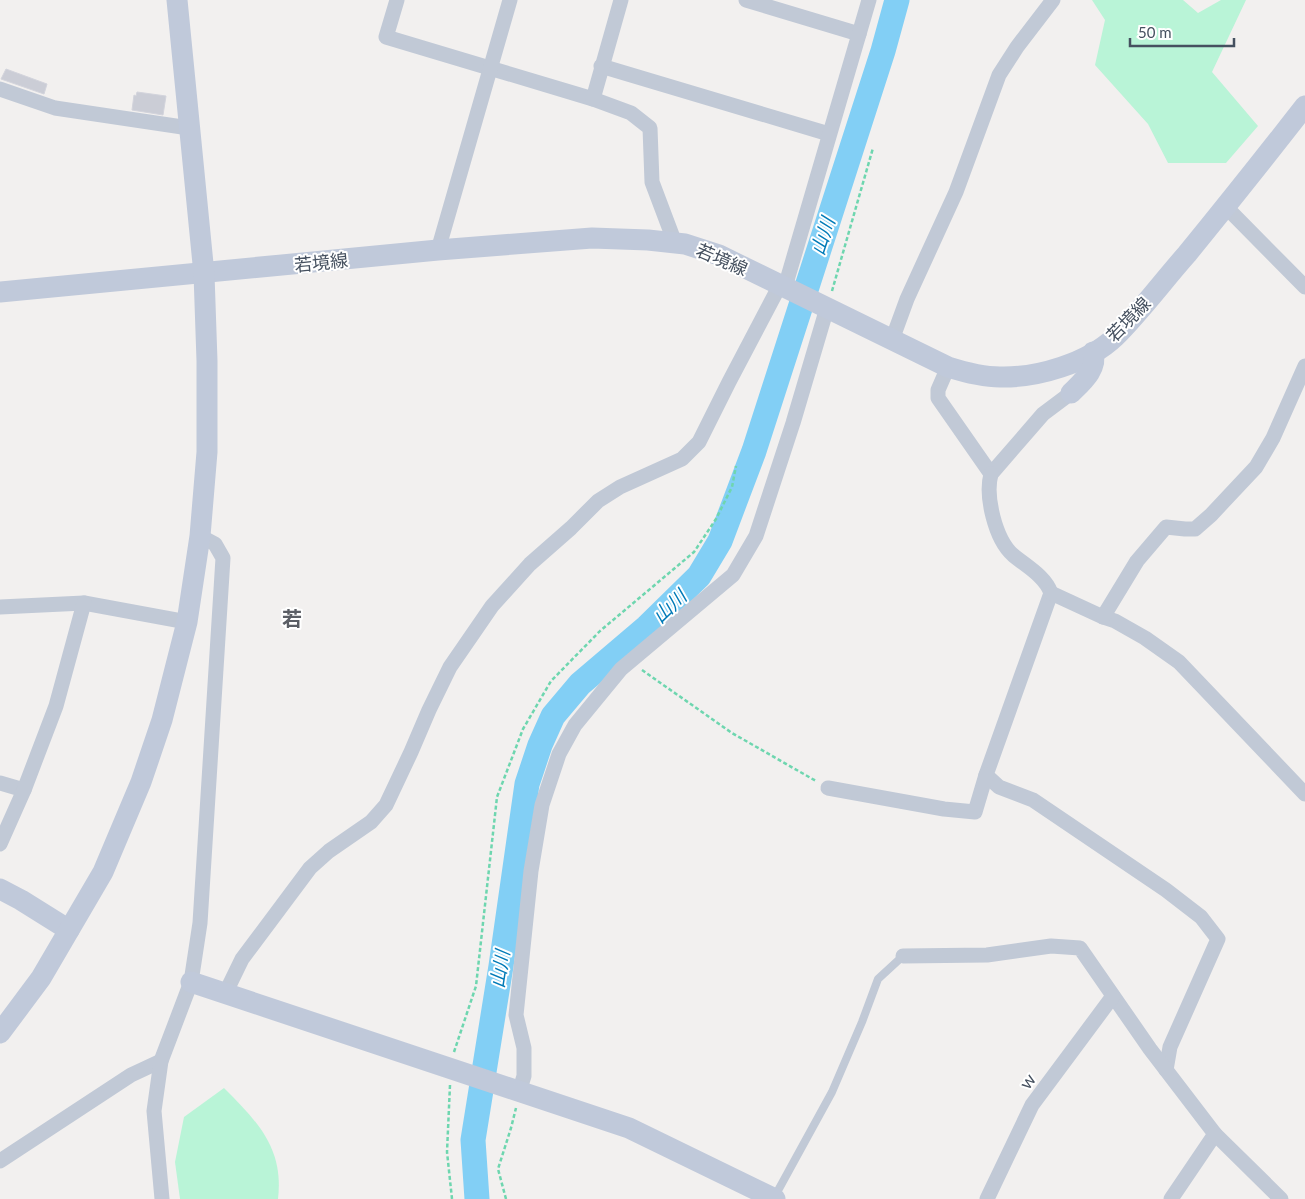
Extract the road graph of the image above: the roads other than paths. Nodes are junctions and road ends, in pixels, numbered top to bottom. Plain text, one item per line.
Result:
1 (177, 0) edge
2 (397, 0) edge
3 (510, 0) edge
4 (621, 0) edge
5 (746, 0) edge
6 (869, 0) edge
7 (1053, 0) edge
8 (859, 34) junction
9 (602, 66) junction
10 (490, 69) junction
11 (0, 89) edge
12 (593, 99) junction
13 (1305, 106) edge
14 (189, 128) junction
15 (829, 134) junction
16 (1226, 207) junction
17 (675, 243) junction
18 (438, 250) junction
19 (204, 274) junction
20 (1305, 287) edge
21 (786, 288) junction
22 (0, 292) edge
23 (823, 306) junction
24 (892, 340) junction
25 (1093, 352) junction
26 (1305, 366) edge
27 (948, 367) junction
28 (1071, 393) joint
29 (991, 474) junction
30 (200, 536) junction
31 (1051, 593) junction
32 (84, 603) junction
33 (0, 607) edge
34 (1104, 617) junction
35 (186, 622) junction
36 (986, 775) junction
37 (0, 783) edge
38 (828, 788) road end
39 (24, 790) junction
40 (1305, 794) edge
41 (0, 844) edge
42 (0, 889) edge
43 (69, 930) junction
44 (904, 956) joint
45 (191, 982) junction
46 (225, 994) junction
47 (1113, 996) junction
48 (0, 1033) edge
49 (161, 1061) junction
50 (1166, 1070) junction
51 (519, 1092) junction
52 (1215, 1134) junction
53 (0, 1161) edge
54 (162, 1199) edge
55 (775, 1199) edge
56 (986, 1199) edge
57 (1171, 1199) edge
58 (1281, 1199) edge

1 - 14 street
2 - 10 street
3 - 10 street
4 - 9 street
5 - 8 street
6 - 8 street
7 - 24 street
8 - 15 street
9 - 12 street
9 - 15 street
10 - 12 street
10 - 18 street
11 - 14 street
12 - 17 street
13 - 16 street, 若境線
14 - 19 street
15 - 21 street
16 - 20 street
16 - 25 street, 若境線
17 - 18 street, 若境線
17 - 21 street, 若境線
18 - 19 street, 若境線
19 - 22 street, 若境線
19 - 30 street
21 - 23 street, 若境線
21 - 46 street
23 - 24 street, 若境線
23 - 51 street
24 - 27 street, 若境線
25 - 27 street, 若境線
25 - 28 street
26 - 34 street
27 - 29 street
28 - 29 street
29 - 31 street
30 - 35 street
30 - 45 street
31 - 34 street
31 - 36 street
32 - 33 street
32 - 35 street
32 - 39 street
34 - 40 street
35 - 43 street
36 - 38 street
36 - 50 street
37 - 39 street
39 - 41 street
42 - 43 street
43 - 48 street
44 - 47 street
44 - 55 lane
45 - 46 street
45 - 49 street
46 - 51 street
47 - 50 street
47 - 56 street, w
49 - 53 street
49 - 54 street
50 - 52 street
51 - 55 street
52 - 57 street
52 - 58 street

